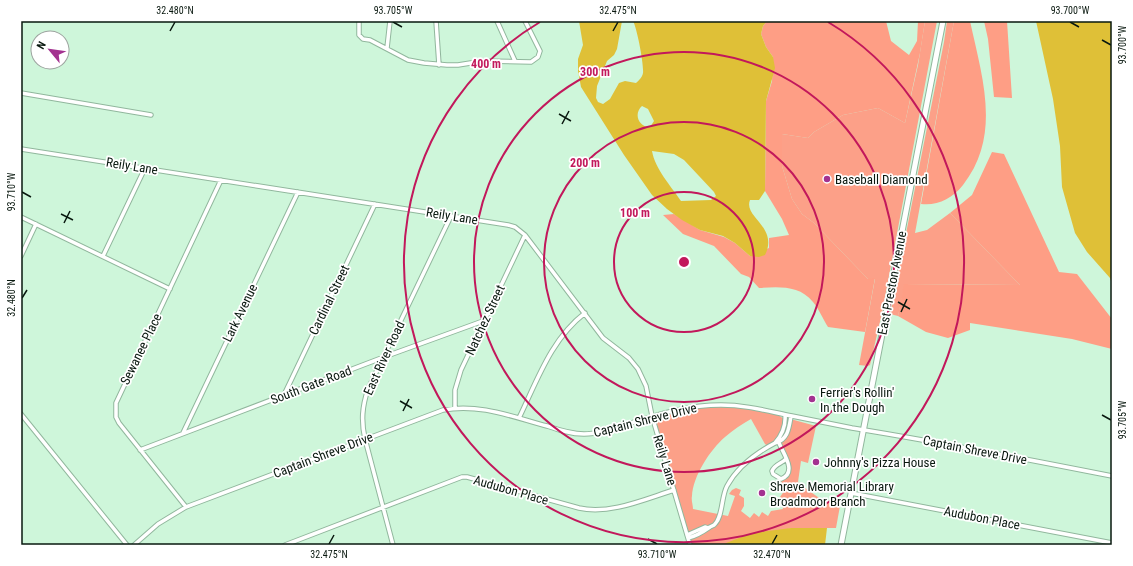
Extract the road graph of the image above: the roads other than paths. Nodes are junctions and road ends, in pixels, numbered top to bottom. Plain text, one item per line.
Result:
1 (359, 21) edge
2 (390, 21) edge
3 (436, 21) edge
4 (497, 21) edge
5 (525, 21) edge
6 (942, 21) edge
7 (387, 48) junction
8 (515, 61) junction
9 (438, 65) junction
10 (21, 94) edge
11 (151, 115) dead end
12 (21, 150) edge
13 (145, 168) junction
14 (221, 180) junction
15 (298, 192) junction
16 (375, 204) junction
17 (451, 216) junction
18 (21, 217) edge
19 (36, 224) junction
20 (525, 235) junction
21 (21, 256) edge
22 (103, 256) junction
23 (170, 289) junction
24 (585, 313) junction
25 (483, 321) junction
26 (384, 357) junction
27 (284, 395) junction
28 (455, 408) junction
29 (21, 414) edge
30 (785, 415) junction
31 (652, 416) junction
32 (791, 416) junction
33 (519, 418) junction
34 (863, 429) junction
35 (183, 433) junction
36 (365, 439) junction
37 (777, 443) junction
38 (140, 450) junction
39 (786, 459) junction
40 (1112, 476) edge
41 (674, 490) junction
42 (851, 493) junction
43 (186, 507) junction
44 (383, 508) junction
45 (687, 536) junction
46 (1112, 543) edge
47 (127, 545) edge
48 (134, 545) edge
49 (285, 545) edge
50 (393, 545) edge
51 (690, 545) edge
52 (841, 545) edge

1 - 7 street
2 - 7 street
3 - 9 street
4 - 8 street
5 - 8 street
6 - 34 street, East Preston Avenue
7 - 9 street
8 - 9 street
10 - 11 street
12 - 13 street, Reily Lane
13 - 14 street, Reily Lane
13 - 22 street
14 - 15 street, Reily Lane
14 - 23 street, Sewanee Place
15 - 16 street, Reily Lane
15 - 35 street, Lark Avenue
16 - 17 street, Reily Lane
16 - 27 street, Cardinal Street
17 - 20 street, Reily Lane
17 - 26 street, East River Road
18 - 19 street
19 - 21 street
19 - 22 street
20 - 24 street, Reily Lane
20 - 25 street, Natchez Street
22 - 23 street
23 - 38 street, Sewanee Place
24 - 31 street, Reily Lane
24 - 33 street
25 - 26 street, South Gate Road
25 - 28 street, Natchez Street
26 - 27 street, South Gate Road
26 - 36 street, East River Road
27 - 35 street, South Gate Road
28 - 33 street, Captain Shreve Drive
28 - 36 street, Captain Shreve Drive
29 - 47 street
30 - 31 street, Captain Shreve Drive
30 - 32 street, Captain Shreve Drive
30 - 37 street
31 - 33 street, Captain Shreve Drive
31 - 41 street, Reily Lane
32 - 34 street, Captain Shreve Drive
32 - 37 street
34 - 40 street, Captain Shreve Drive
34 - 42 street, East Preston Avenue
35 - 38 street, South Gate Road
36 - 43 street, Captain Shreve Drive
36 - 44 street, East River Road
37 - 39 street
37 - 45 street
38 - 43 street, Sewanee Place
39 - 39 street
41 - 44 street, Audubon Place
41 - 45 street, Reily Lane
42 - 46 street, Audubon Place
42 - 52 street, East Preston Avenue
43 - 48 street, Captain Shreve Drive
44 - 49 street, Audubon Place
44 - 50 street, East River Road
45 - 51 street, Reily Lane

